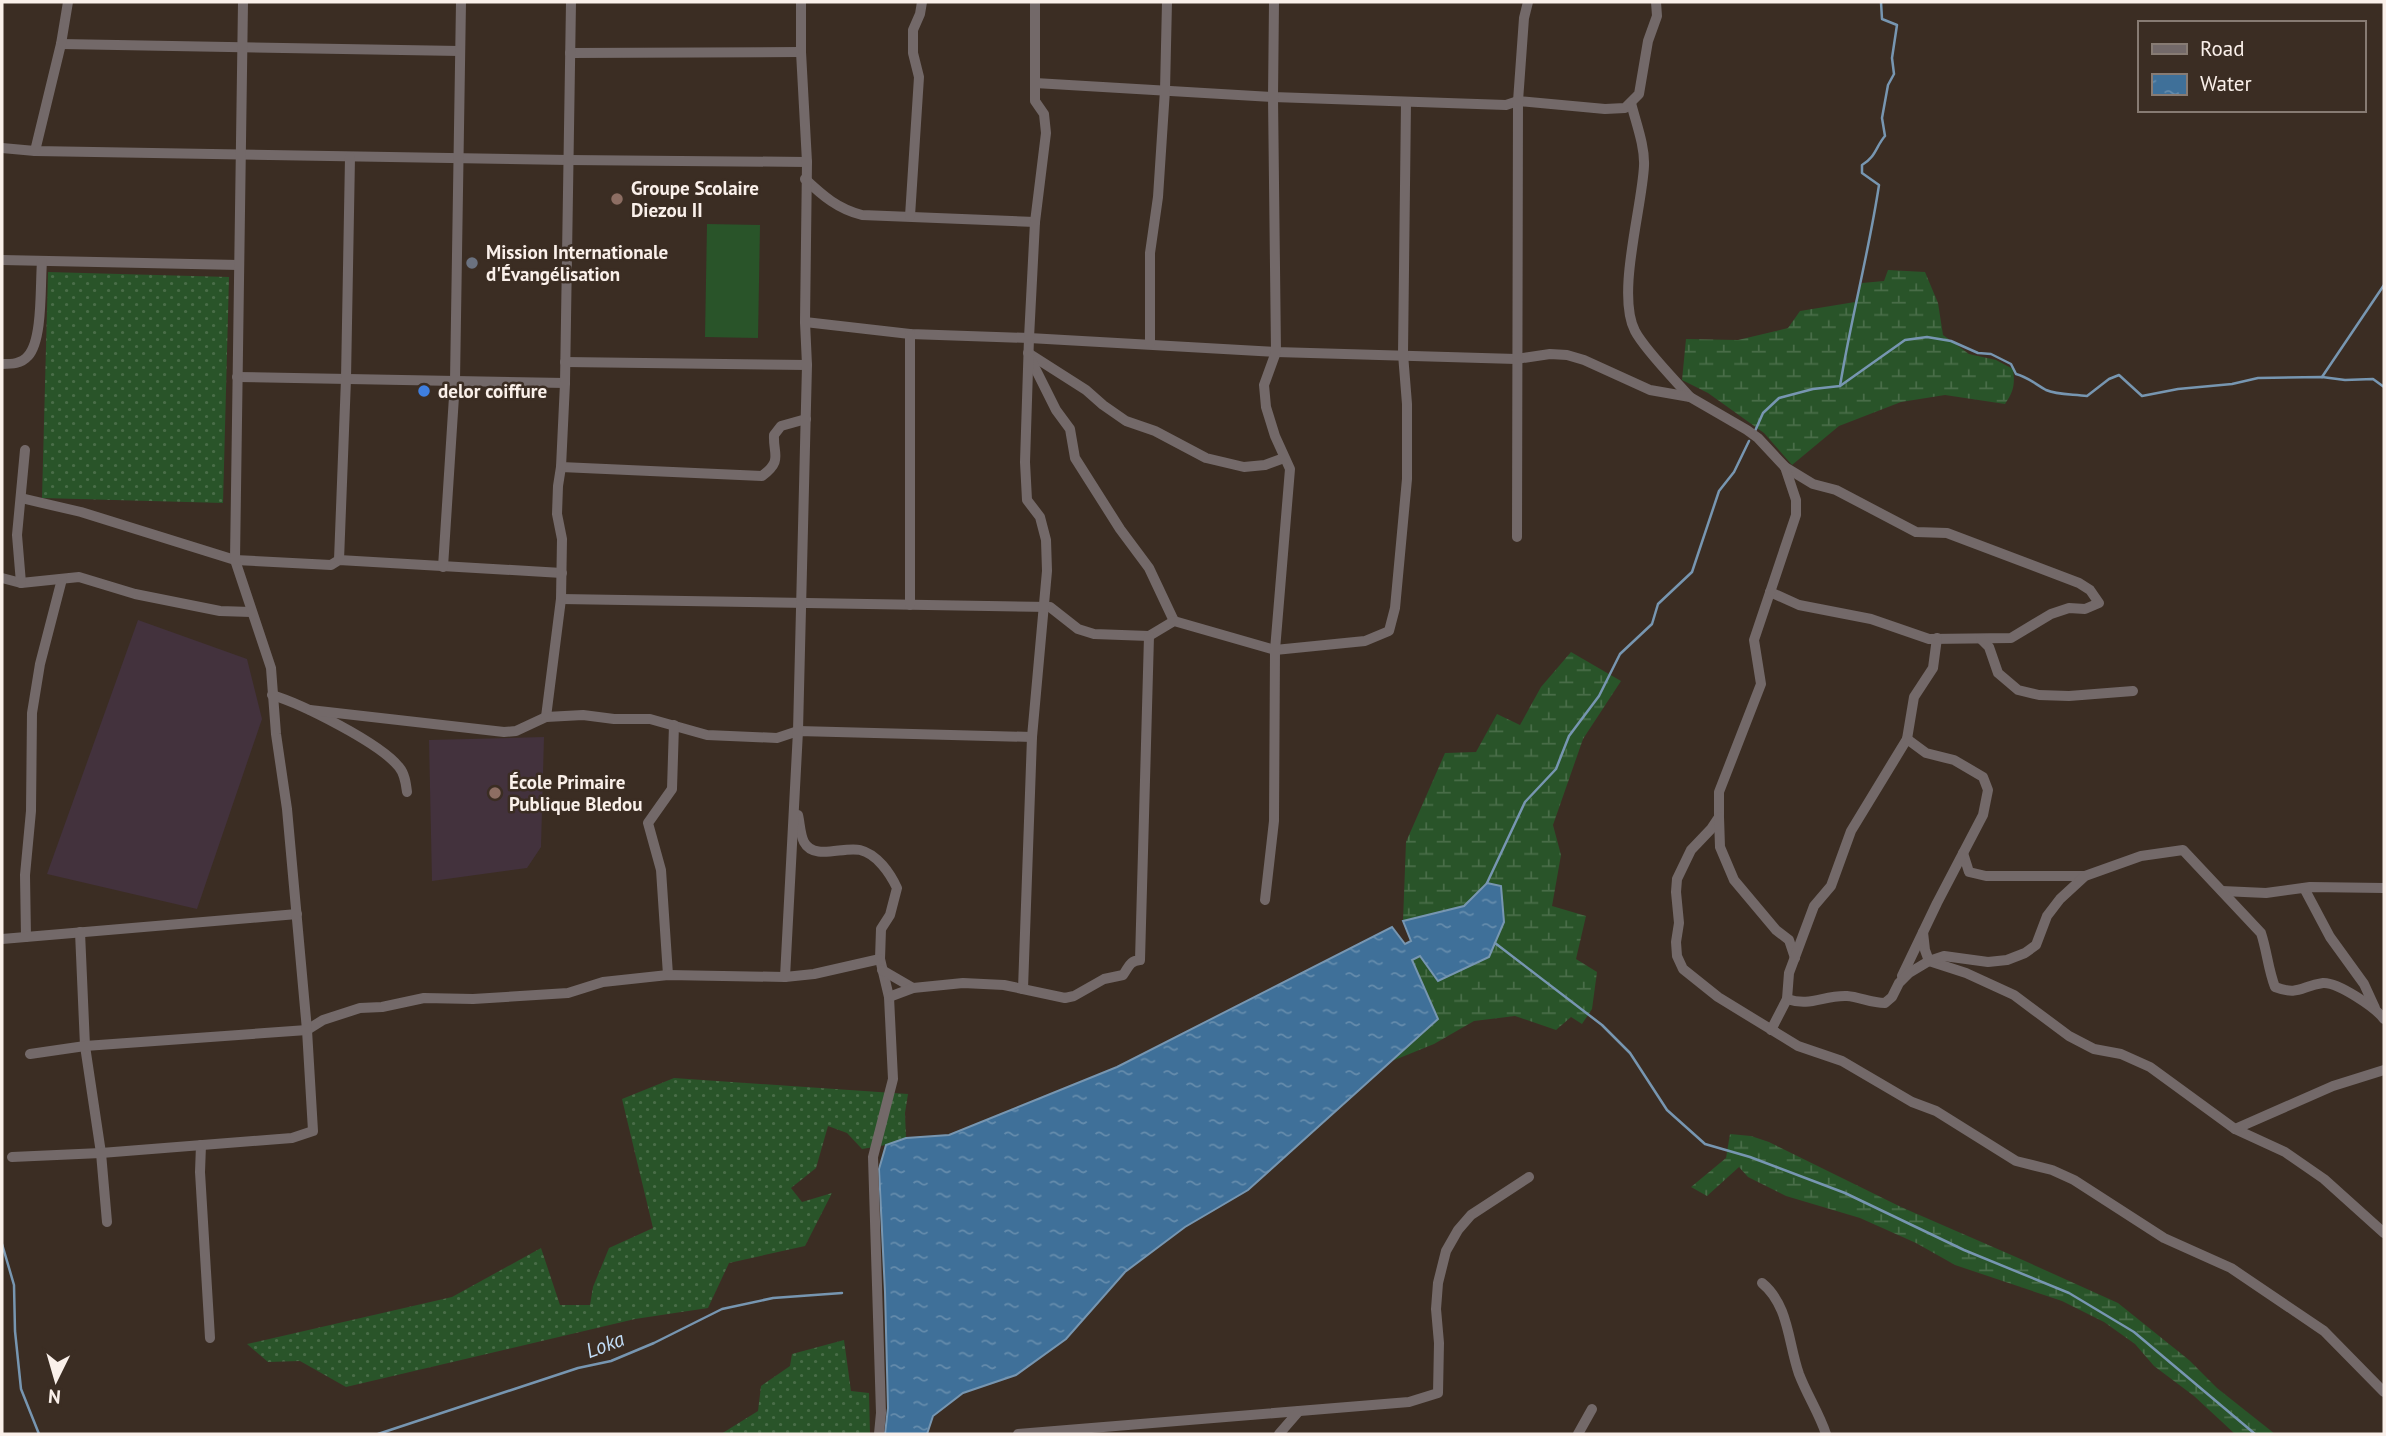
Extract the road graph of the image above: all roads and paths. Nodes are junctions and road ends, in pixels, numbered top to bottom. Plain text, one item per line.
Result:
1 (68, 2) edge
2 (243, 2) edge
3 (461, 2) edge
4 (571, 2) edge
5 (801, 2) edge
6 (922, 2) edge
7 (1035, 2) edge
8 (1167, 2) edge
9 (1274, 2) edge
10 (1528, 2) edge
11 (1656, 2) edge
12 (61, 44) junction
13 (243, 47) junction
14 (460, 51) junction
15 (801, 52) junction
16 (570, 53) junction
17 (1035, 83) junction
18 (1165, 90) junction
19 (1273, 97) junction
20 (1518, 101) junction
21 (1406, 102) junction
22 (1631, 103) junction
23 (2, 148) edge
24 (35, 151) junction
25 (241, 155) junction
26 (349, 157) junction
27 (458, 159) junction
28 (569, 160) junction
29 (807, 162) junction
30 (805, 179) junction
31 (910, 216) junction
32 (1035, 222) junction
33 (2, 260) edge
34 (42, 262) junction
35 (239, 265) junction
36 (805, 322) junction
37 (910, 334) junction
38 (1029, 338) junction
39 (1150, 344) junction
40 (1276, 352) junction
41 (1028, 353) junction
42 (1403, 354) junction
43 (1516, 359) junction
44 (565, 362) junction
45 (2, 365) edge
46 (807, 365) junction
47 (237, 377) junction
48 (346, 379) junction
49 (455, 381) junction
50 (565, 383) junction
51 (1690, 397) junction
52 (806, 419) junction
53 (25, 450) dead end
54 (1284, 458) junction
55 (561, 467) junction
56 (1785, 467) junction
57 (22, 498) junction
58 (1517, 537) dead end
59 (235, 560) junction
60 (339, 560) junction
61 (443, 567) junction
62 (562, 573) junction
63 (2, 578) edge
64 (62, 579) junction
65 (21, 583) junction
66 (1770, 592) junction
67 (561, 598) junction
68 (800, 604) junction
69 (910, 605) junction
70 (1043, 607) junction
71 (251, 612) junction
72 (1174, 621) junction
73 (1149, 636) junction
74 (1937, 638) junction
75 (1981, 639) junction
76 (1275, 650) junction
77 (2133, 691) dead end
78 (272, 695) junction
79 (310, 710) junction
80 (546, 717) junction
81 (674, 725) junction
82 (798, 731) junction
83 (1032, 737) junction
84 (1907, 739) junction
85 (407, 792) dead end
86 (794, 802) junction
87 (1719, 817) junction
88 (1963, 853) junction
89 (2085, 876) junction
90 (2304, 888) junction
91 (2384, 888) edge
92 (2222, 891) junction
93 (1265, 900) dead end
94 (297, 914) junction
95 (80, 932) junction
96 (1923, 932) junction
97 (26, 937) junction
98 (2, 939) edge
99 (1795, 958) junction
100 (1929, 961) junction
101 (881, 965) junction
102 (668, 975) junction
103 (785, 976) junction
104 (1899, 983) junction
105 (913, 988) junction
106 (1023, 989) junction
107 (889, 997) junction
108 (1787, 999) junction
109 (2375, 1008) junction
110 (2384, 1019) edge
111 (307, 1030) junction
112 (1771, 1030) junction
113 (85, 1046) junction
114 (30, 1054) dead end
115 (2384, 1070) edge
116 (2235, 1129) junction
117 (201, 1145) junction
118 (101, 1153) junction
119 (12, 1157) dead end
120 (1528, 1177) dead end
121 (107, 1222) dead end
122 (2384, 1233) edge
123 (1762, 1283) dead end
124 (210, 1338) dead end
125 (2384, 1392) edge
126 (1592, 1409) dead end
127 (1300, 1411) junction
128 (1143, 1423) junction
129 (878, 1434) edge
130 (1018, 1434) edge
131 (1136, 1434) edge
132 (1279, 1434) edge
133 (1578, 1434) edge
134 (1826, 1434) edge

1 - 12 street
2 - 13 street
3 - 14 street
4 - 16 street
5 - 15 street
6 - 31 street
7 - 17 street
8 - 18 street
9 - 19 street
10 - 20 street
11 - 22 street
12 - 13 street
12 - 24 street
13 - 14 street
13 - 25 street
14 - 27 street
15 - 16 street
15 - 29 street
16 - 28 street
17 - 18 street
17 - 32 street
18 - 19 street
18 - 39 street
19 - 21 street
19 - 40 street
20 - 21 street
20 - 22 street
20 - 43 street
21 - 42 street
22 - 51 street
23 - 24 street
24 - 25 street
25 - 26 street
25 - 35 street
26 - 27 street
26 - 48 street
27 - 28 street
27 - 49 street
28 - 29 street
28 - 44 street
29 - 30 street
30 - 31 street
30 - 36 street
31 - 32 street
32 - 38 street
33 - 34 street
34 - 35 street
34 - 45 street
35 - 47 street
36 - 37 street
36 - 46 street
37 - 38 street
37 - 69 street
38 - 39 street
38 - 41 street
39 - 40 street
40 - 42 street
40 - 54 street
41 - 54 street
41 - 70 street
41 - 72 street
42 - 43 street
42 - 76 street
43 - 51 street
43 - 58 street
44 - 46 street
44 - 50 street
46 - 52 street
47 - 48 street
47 - 59 street
48 - 49 street
48 - 60 street
49 - 50 street
49 - 61 street
50 - 55 street
51 - 56 street
52 - 55 street
52 - 68 street
53 - 57 street
54 - 76 street
55 - 62 street
56 - 66 street
56 - 75 street
57 - 59 street
57 - 65 street
59 - 60 street
59 - 71 street
60 - 61 street
61 - 62 street
62 - 67 street
63 - 65 street
64 - 65 street
64 - 71 street
64 - 97 street
66 - 74 street
66 - 87 street
67 - 68 street
67 - 80 street
68 - 69 street
68 - 82 street
69 - 70 street
70 - 73 street
70 - 83 street
71 - 78 street
72 - 73 street
72 - 76 street
73 - 106 street
74 - 75 street
74 - 84 street
75 - 77 street
76 - 93 street
78 - 79 street
78 - 94 street
79 - 80 street
79 - 85 street
80 - 81 street
81 - 82 street
81 - 102 street
82 - 83 street
82 - 86 street
83 - 106 street
84 - 88 street
84 - 99 street
86 - 101 street
86 - 103 street
87 - 99 street
87 - 112 street
88 - 89 street
88 - 96 street
89 - 92 street
89 - 100 street
90 - 91 street
90 - 92 street
90 - 109 street
92 - 109 street
94 - 95 street
94 - 111 street
95 - 97 street
95 - 113 street
96 - 100 street
96 - 104 street
97 - 98 street
99 - 108 street
100 - 104 street
100 - 116 street
101 - 103 street
101 - 105 street
101 - 107 street
102 - 103 street
102 - 111 street
104 - 108 street
105 - 106 street
105 - 107 street
107 - 129 street
108 - 112 street
109 - 110 street
111 - 113 street
111 - 117 street
112 - 125 street
113 - 114 street
113 - 118 street
115 - 116 street
116 - 122 street
117 - 118 street
117 - 124 street
118 - 119 street
118 - 121 street
120 - 127 street
123 - 134 street
126 - 133 street
127 - 128 street
127 - 132 street
128 - 130 street
128 - 131 street

